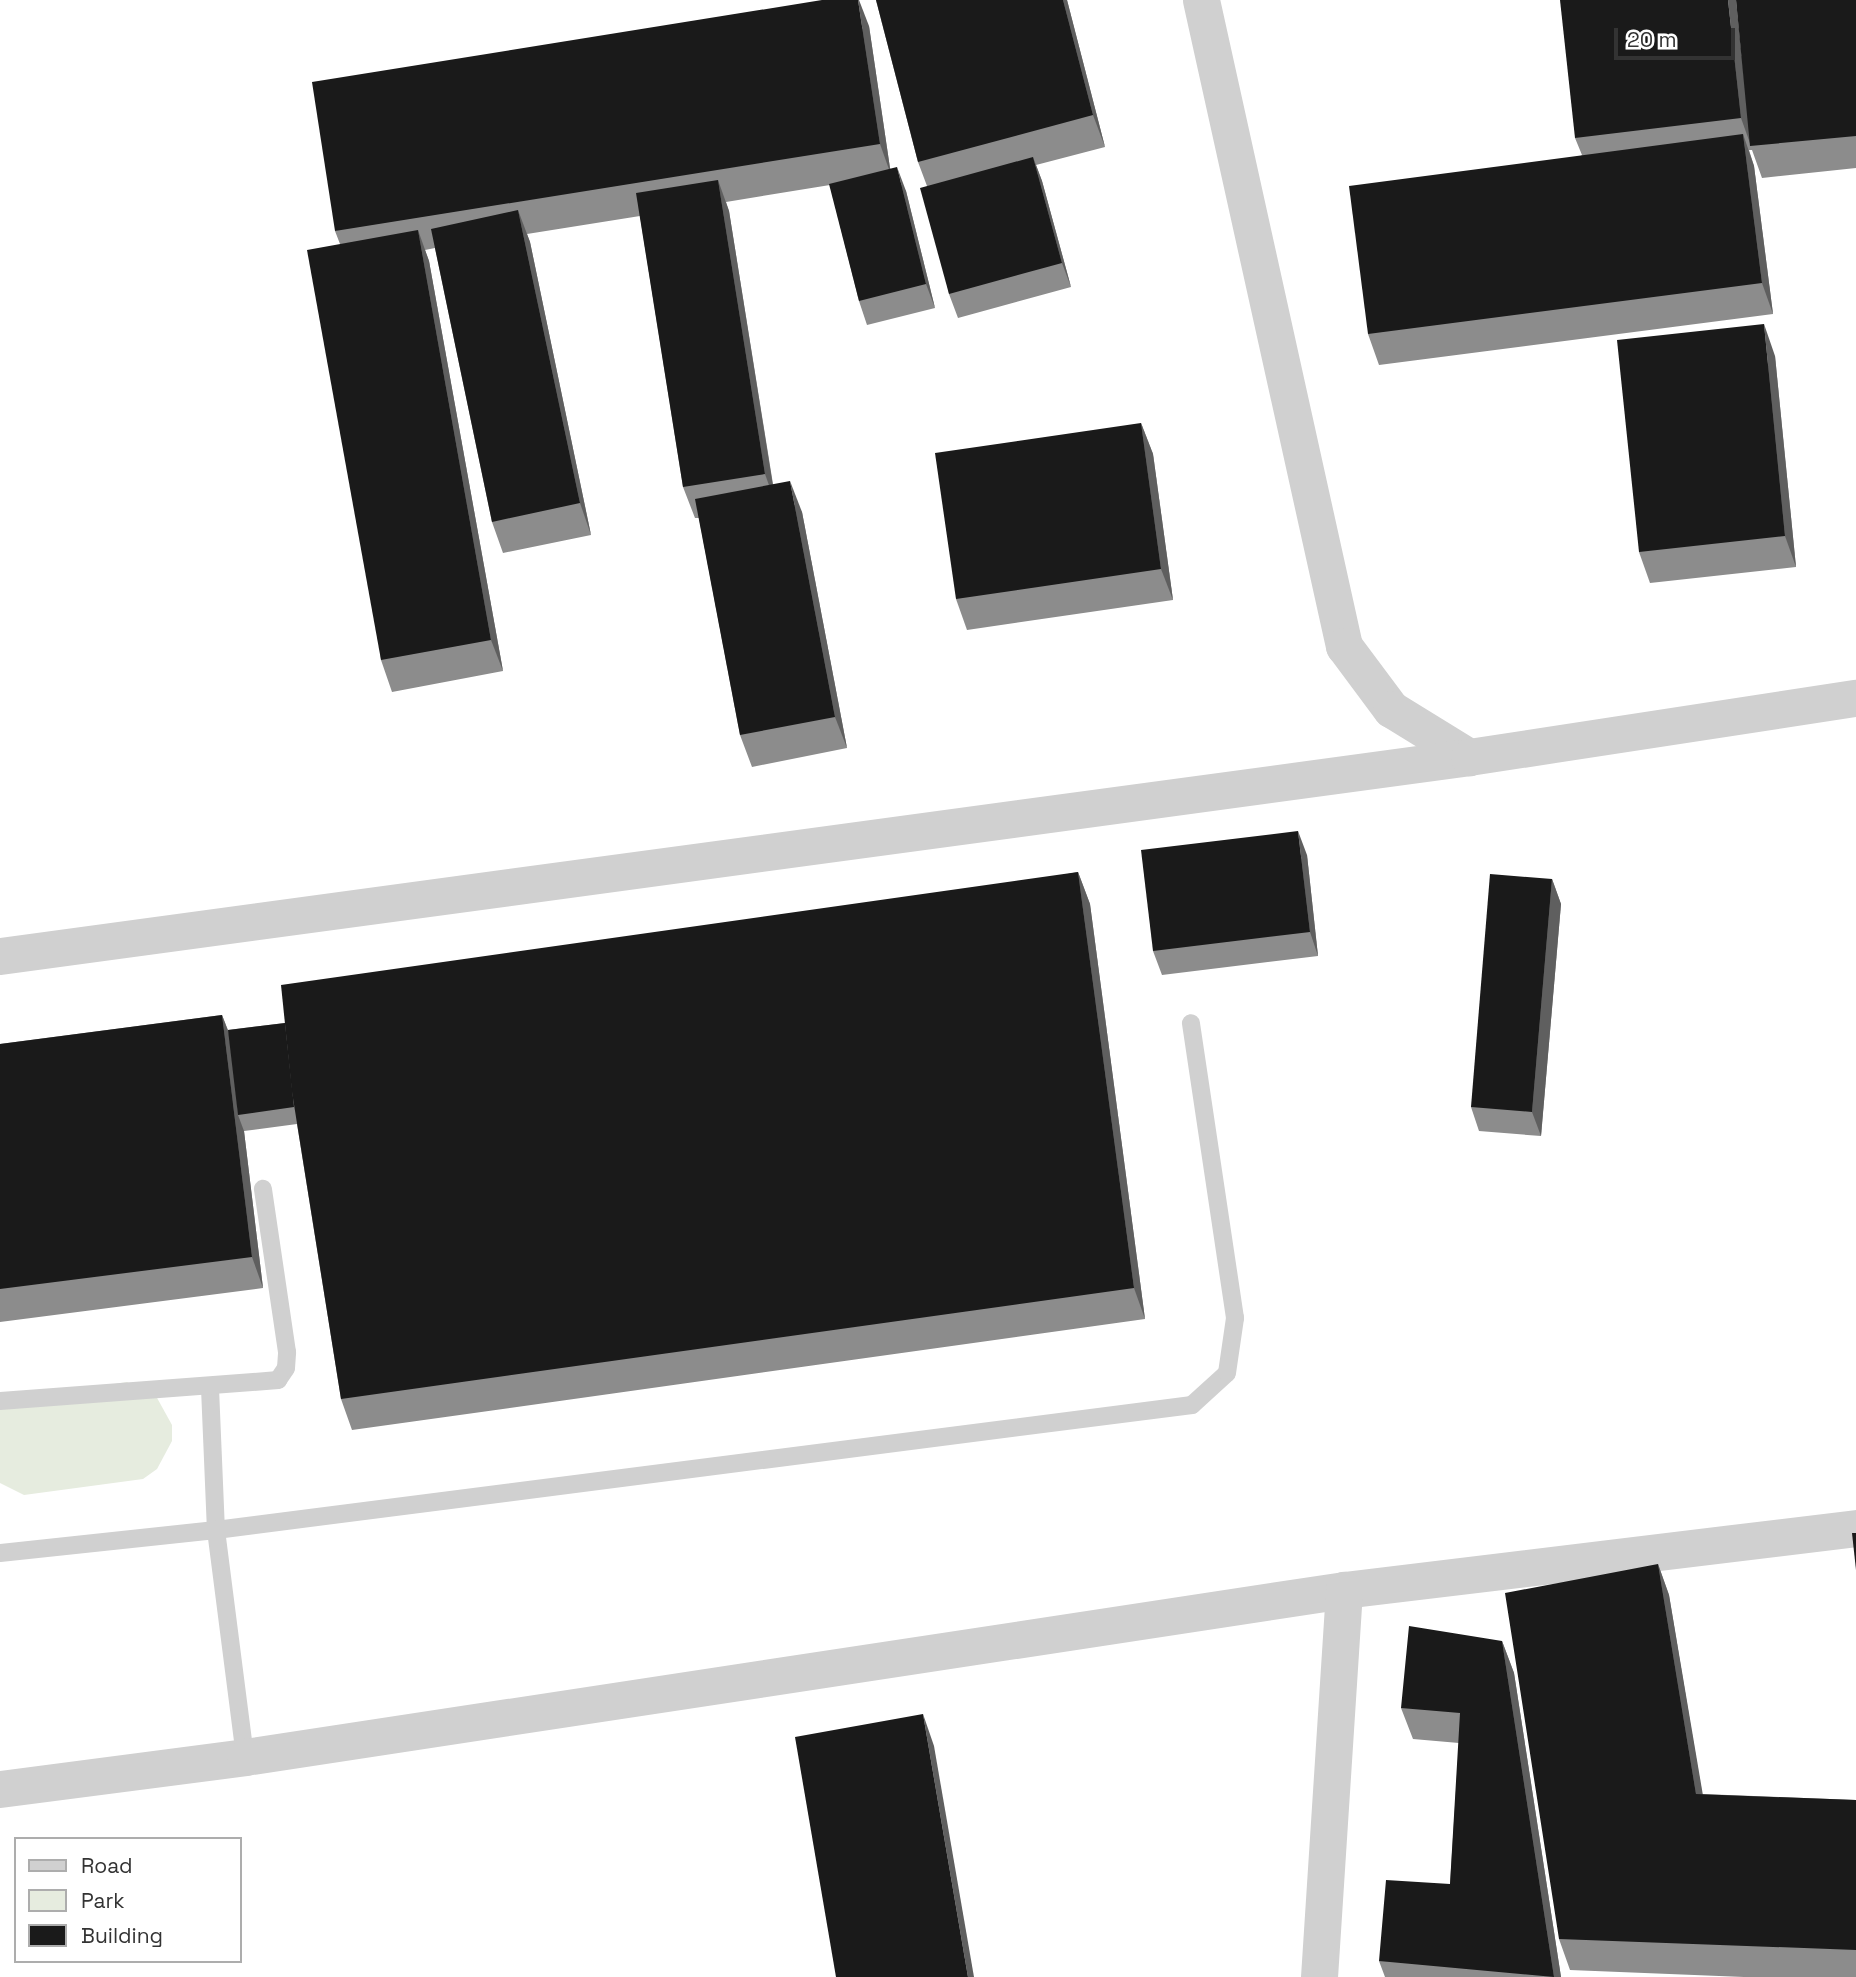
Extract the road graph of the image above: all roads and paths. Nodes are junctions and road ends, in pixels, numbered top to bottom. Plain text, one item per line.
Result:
1 (1201, 0) edge
2 (1856, 698) edge
3 (1469, 757) junction
4 (0, 956) edge
5 (1191, 1023) dead end
6 (263, 1189) dead end
7 (211, 1388) junction
8 (0, 1401) edge
9 (1856, 1528) edge
10 (216, 1530) junction
11 (0, 1553) edge
12 (1344, 1590) junction
13 (245, 1757) junction
14 (0, 1789) edge
15 (1319, 1977) edge

1 - 3 street
2 - 3 street
3 - 4 street
5 - 10 lane
6 - 7 lane
7 - 8 lane
7 - 10 lane
9 - 12 street
10 - 11 lane
10 - 13 lane
12 - 13 street
12 - 15 street
13 - 14 street

